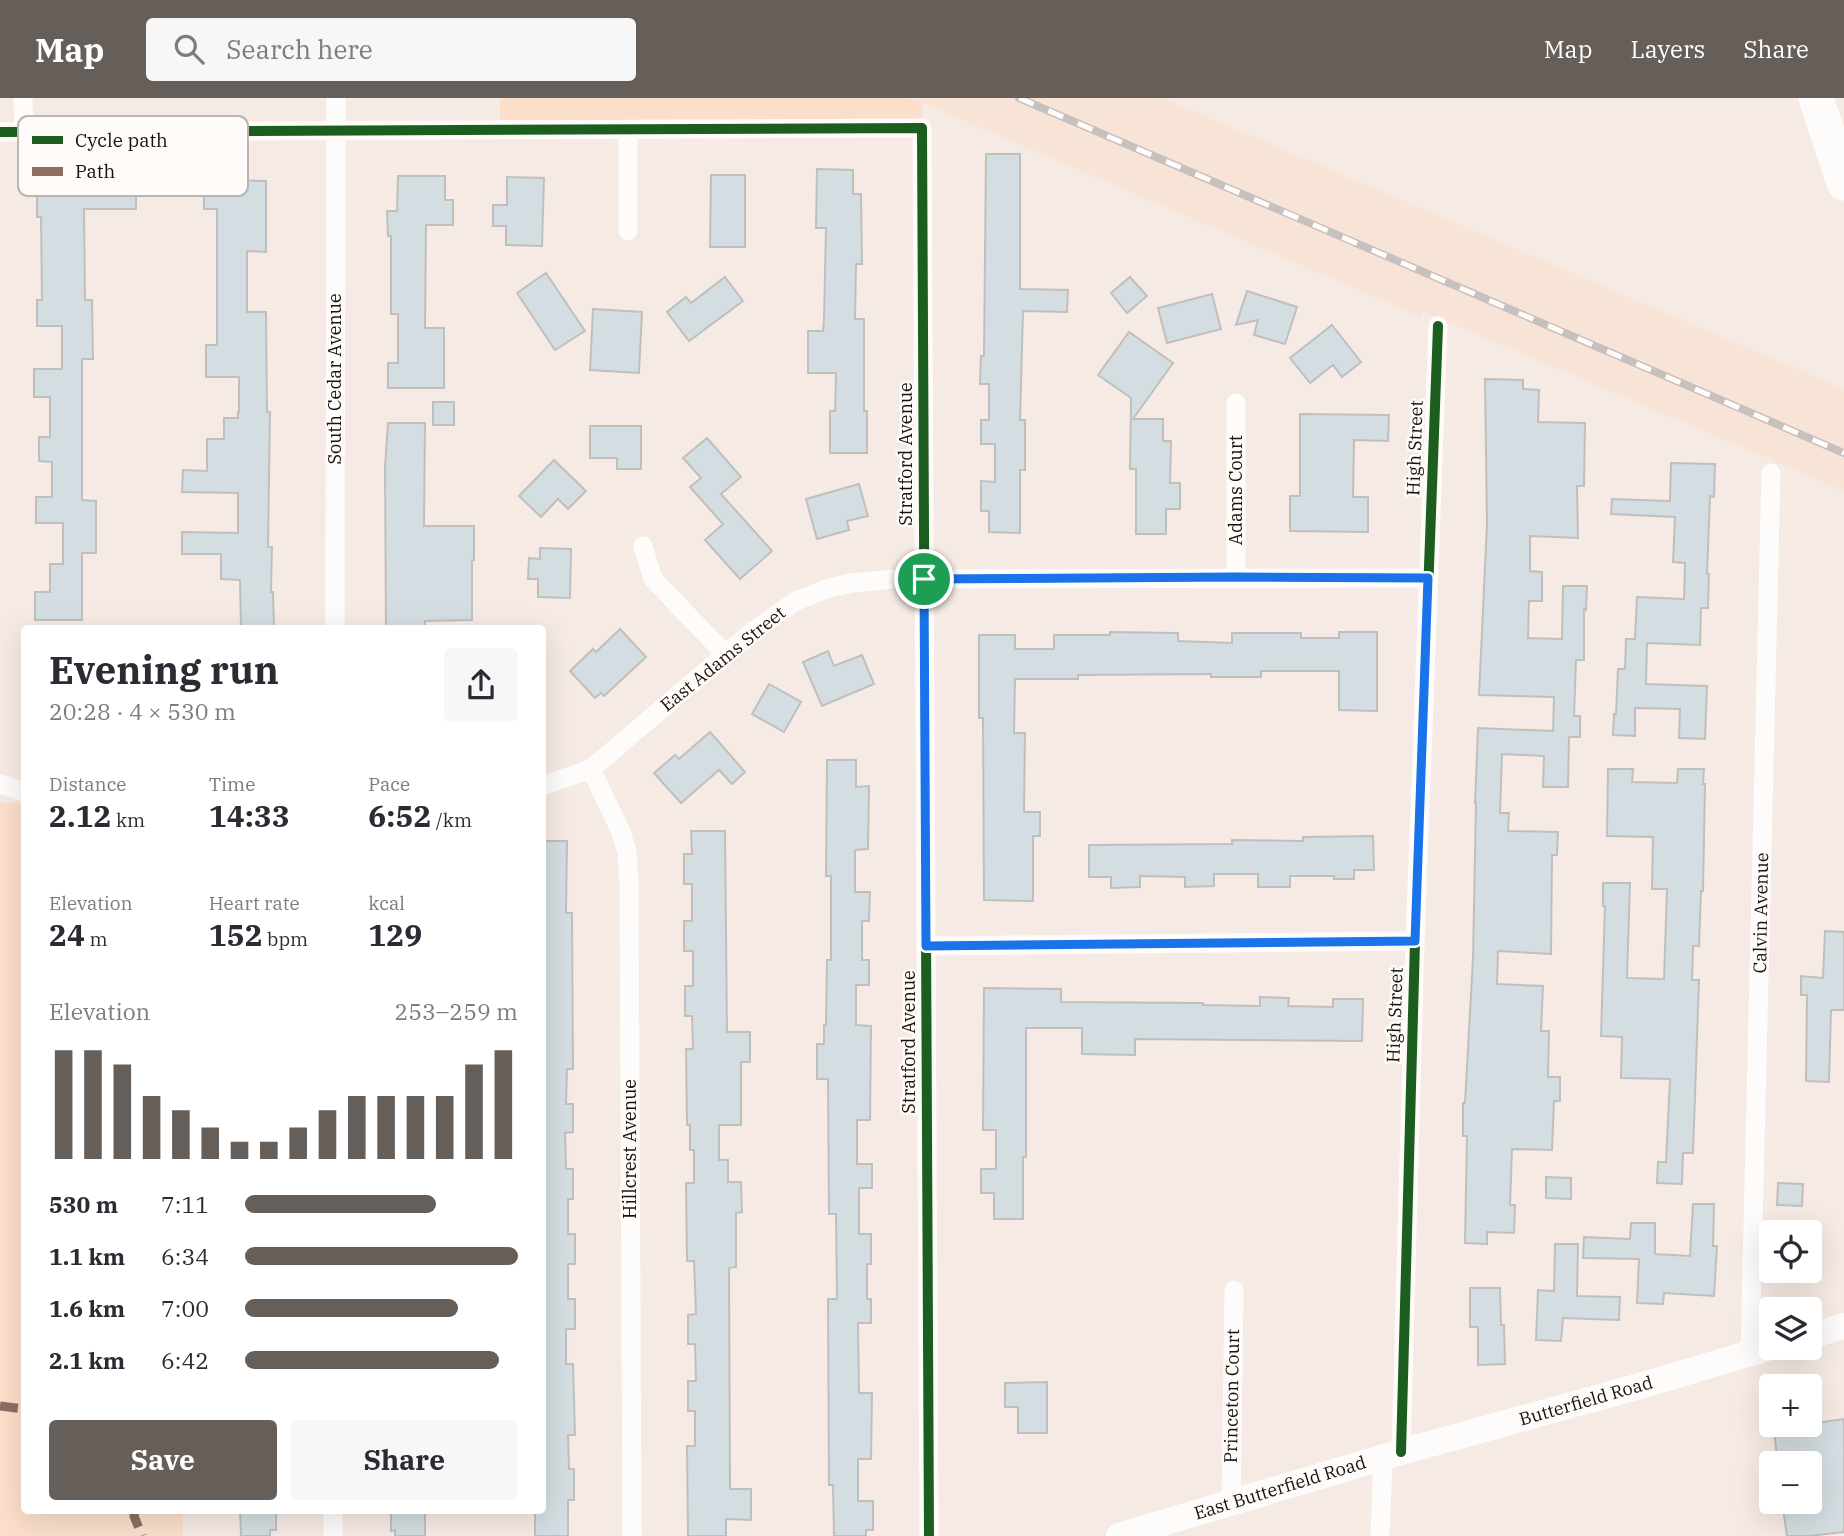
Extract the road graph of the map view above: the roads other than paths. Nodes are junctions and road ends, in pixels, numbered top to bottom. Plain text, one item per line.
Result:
1 (23, 98) edge
2 (335, 98) edge
3 (1816, 98) edge
4 (24, 116) edge
5 (336, 130) junction
6 (628, 130) junction
7 (248, 131) edge
8 (0, 132) edge
9 (18, 132) edge
10 (1844, 183) edge
11 (628, 231) dead end
12 (1438, 326) dead end
13 (1236, 403) dead end
14 (1771, 472) dead end
15 (643, 546) dead end
16 (1236, 577) junction
17 (1428, 578) junction
18 (924, 579) junction
19 (335, 625) edge
20 (726, 655) junction
21 (591, 769) junction
22 (0, 784) edge
23 (546, 785) edge
24 (21, 791) edge
25 (1415, 941) junction
26 (926, 946) junction
27 (1234, 1290) dead end
28 (1762, 1297) edge
29 (1844, 1326) edge
30 (1822, 1332) edge
31 (1759, 1351) edge
32 (1392, 1455) junction
33 (1231, 1503) junction
34 (333, 1514) edge
35 (333, 1536) edge
36 (632, 1536) edge
37 (929, 1536) edge
38 (1119, 1536) edge
39 (1380, 1536) edge

1 - 4 street
2 - 5 street, South Cedar Avenue
3 - 10 highway
5 - 6 street
5 - 7 street
5 - 19 street, South Cedar Avenue
6 - 11 street
6 - 18 street, Stratford Avenue
8 - 9 street
12 - 17 street, High Street
13 - 16 street, Adams Court
14 - 28 street, Calvin Avenue
15 - 20 street
16 - 17 street, East Adams Street
16 - 18 street, East Adams Street
17 - 25 street, High Street
18 - 20 street, East Adams Street
18 - 26 street, Stratford Avenue
20 - 21 street, East Adams Street
21 - 23 street, East Adams Street
21 - 36 street, Hillcrest Avenue
22 - 24 street
25 - 26 street
25 - 32 street, High Street
26 - 37 street, Stratford Avenue
27 - 33 street, Princeton Court
29 - 30 main road
31 - 32 main road, Butterfield Road
32 - 33 main road, East Butterfield Road
32 - 39 street, High Street
33 - 38 main road, East Butterfield Road
34 - 35 street

